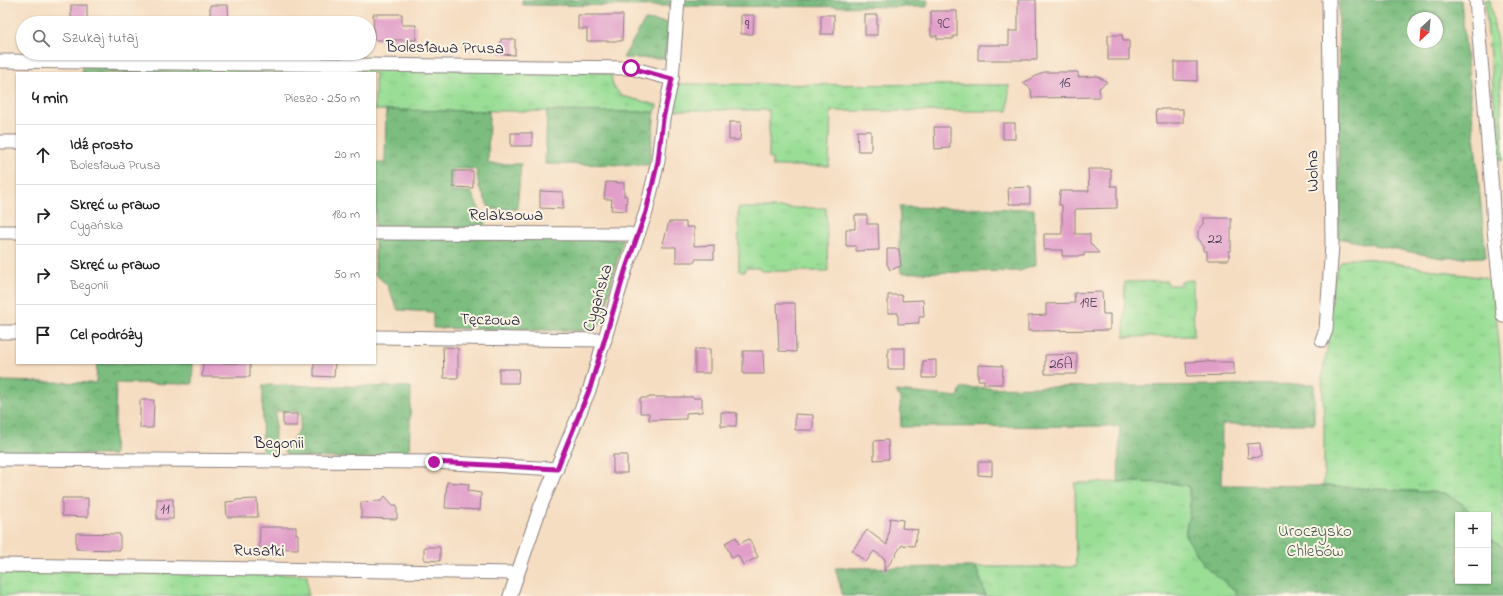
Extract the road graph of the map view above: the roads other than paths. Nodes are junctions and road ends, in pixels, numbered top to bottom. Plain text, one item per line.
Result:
1 (678, 0) edge
2 (1328, 0) edge
3 (1476, 0) edge
4 (0, 61) edge
5 (672, 79) junction
6 (0, 142) edge
7 (16, 142) edge
8 (0, 232) edge
9 (16, 232) edge
10 (376, 233) edge
11 (638, 235) junction
12 (1503, 316) edge
13 (0, 332) edge
14 (16, 332) edge
15 (376, 337) edge
16 (605, 340) junction
17 (1322, 340) dead end
18 (0, 459) edge
19 (557, 469) junction
20 (0, 565) edge
21 (517, 573) junction
22 (510, 596) edge

1 - 5 street, Cygańska
2 - 17 street, Wolna
3 - 12 street
4 - 5 street, Bolesława Prusa
5 - 11 street, Cygańska
6 - 7 street
8 - 9 street
10 - 11 street, Relaksowa
11 - 16 street, Cygańska
13 - 14 street
15 - 16 street, Tęczowa
16 - 19 street, Cygańska
18 - 19 street, Begonii
19 - 21 street, Cygańska
20 - 21 street, Rusałki
21 - 22 street, Cygańska

